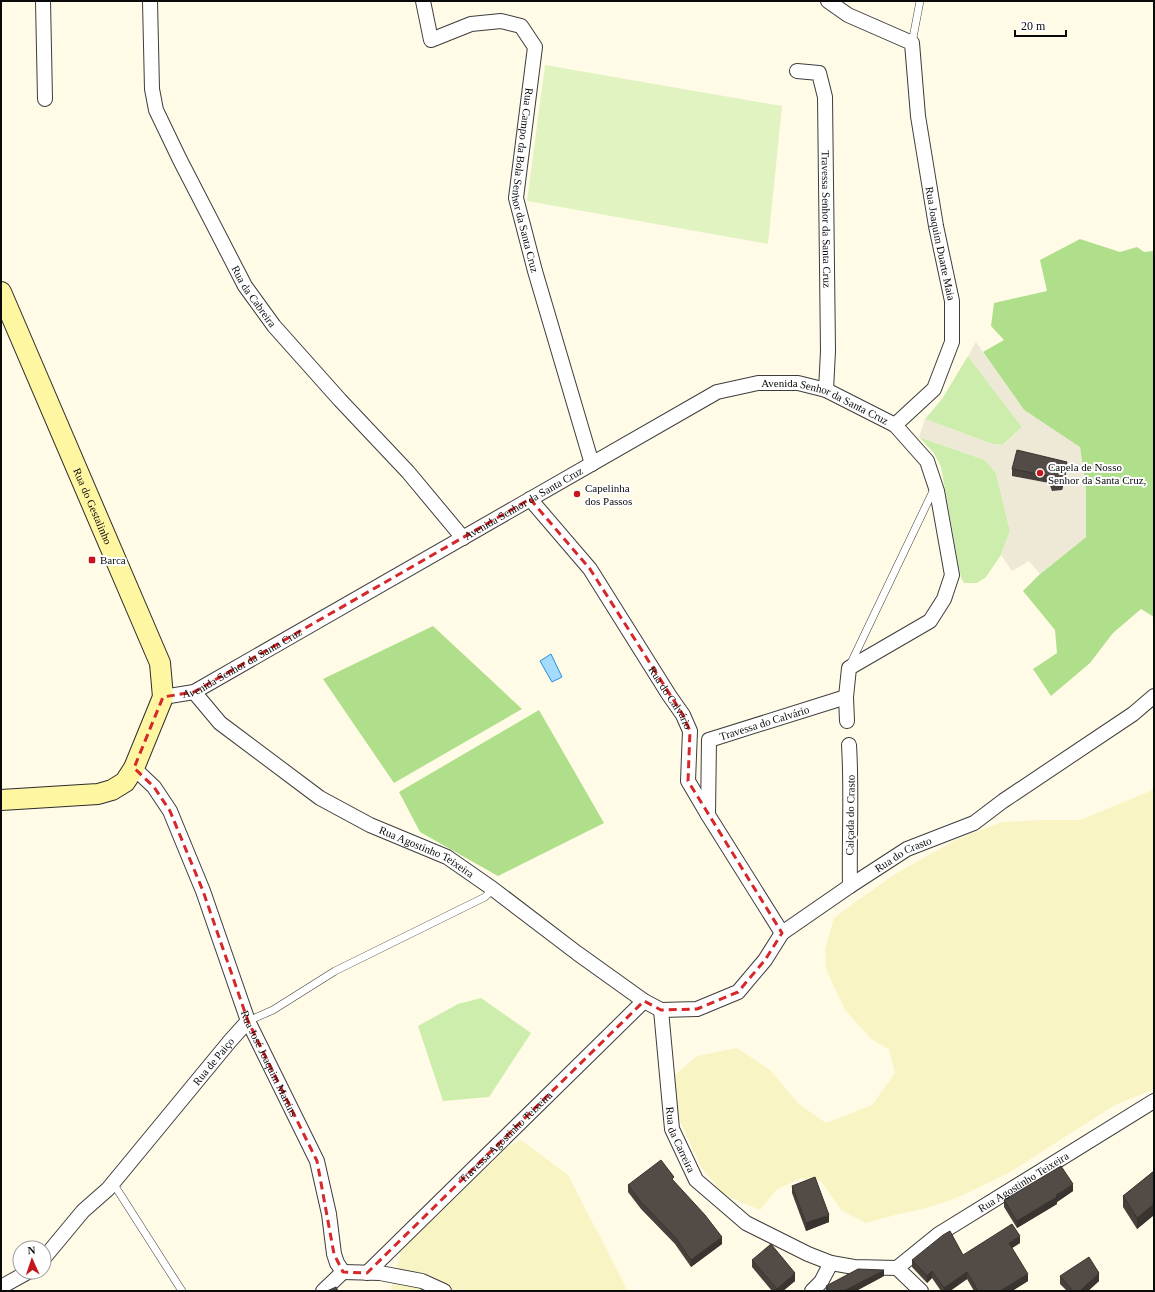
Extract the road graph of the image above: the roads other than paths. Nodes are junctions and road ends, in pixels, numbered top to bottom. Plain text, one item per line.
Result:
1 (43, 1) edge
2 (150, 1) edge
3 (423, 1) edge
4 (828, 1) edge
5 (920, 1) edge
6 (912, 43) junction
7 (797, 71) dead end
8 (45, 99) dead end
9 (1, 292) edge
10 (826, 390) junction
11 (895, 425) junction
12 (592, 464) junction
13 (935, 485) junction
14 (530, 499) junction
15 (463, 538) junction
16 (849, 668) junction
17 (194, 692) junction
18 (1154, 696) edge
19 (163, 697) junction
20 (846, 697) junction
21 (847, 721) dead end
22 (849, 745) dead end
23 (134, 768) junction
24 (1, 800) edge
25 (708, 815) junction
26 (850, 886) junction
27 (493, 889) junction
28 (782, 933) junction
29 (644, 1001) junction
30 (661, 1010) junction
31 (248, 1021) junction
32 (1154, 1101) edge
33 (113, 1183) junction
34 (52, 1248) edge
35 (831, 1263) junction
36 (897, 1268) junction
37 (343, 1272) junction
38 (367, 1273) junction
39 (14, 1280) edge
40 (1, 1287) edge
41 (182, 1291) edge
42 (323, 1291) edge
43 (444, 1291) edge
44 (812, 1291) edge
45 (921, 1291) edge

1 - 8 street
2 - 15 street, Rua da Cabreira
3 - 12 street, Rua Campo da Bola Senhor da Santa Cruz
4 - 6 street
5 - 6 lane, Rua Joaquim Duarte Maia
6 - 11 street, Rua Joaquim Duarte Maia
7 - 10 street, Travessa Senhor da Santa Cruz
9 - 19 street, Rua do Gestalinho
10 - 11 street, Avenida Senhor da Santa Cruz
10 - 12 street, Avenida Senhor da Santa Cruz
11 - 13 street
12 - 14 street, Avenida Senhor da Santa Cruz
13 - 16 lane
13 - 16 street
14 - 15 street, Avenida Senhor da Santa Cruz
14 - 25 street, Rua do Calvário
15 - 17 street, Avenida Senhor da Santa Cruz
16 - 20 street
17 - 19 street, Avenida Senhor da Santa Cruz
17 - 27 street, Rua Agostinho Teixeira
18 - 26 street, Rua do Crasto
19 - 23 street, Rua do Gestalinho
20 - 21 street
20 - 25 street, Travessa do Calvário
22 - 26 street, Calçada do Crasto
23 - 24 street, Rua do Gestalinho
23 - 31 street, Rua José Joaquim Martins
25 - 28 street, Rua do Calvário
26 - 28 street, Rua do Crasto
27 - 29 street, Rua Agostinho Teixeira
27 - 31 lane, Rua de Paiço
28 - 30 street, Rua do Crasto
29 - 30 street, Rua Agostinho Teixeira
29 - 38 street, Travessa Agostinho Teixeira
30 - 35 street, Rua da Carreira
31 - 33 street, Rua de Paiço
31 - 37 street, Rua José Joaquim Martins
32 - 36 street, Rua Agostinho Teixeira
33 - 34 street, Rua de Paiço
33 - 41 lane
35 - 36 street, Rua da Carreira
35 - 44 street
36 - 45 street
37 - 38 street
37 - 42 street
38 - 43 street
39 - 40 street

